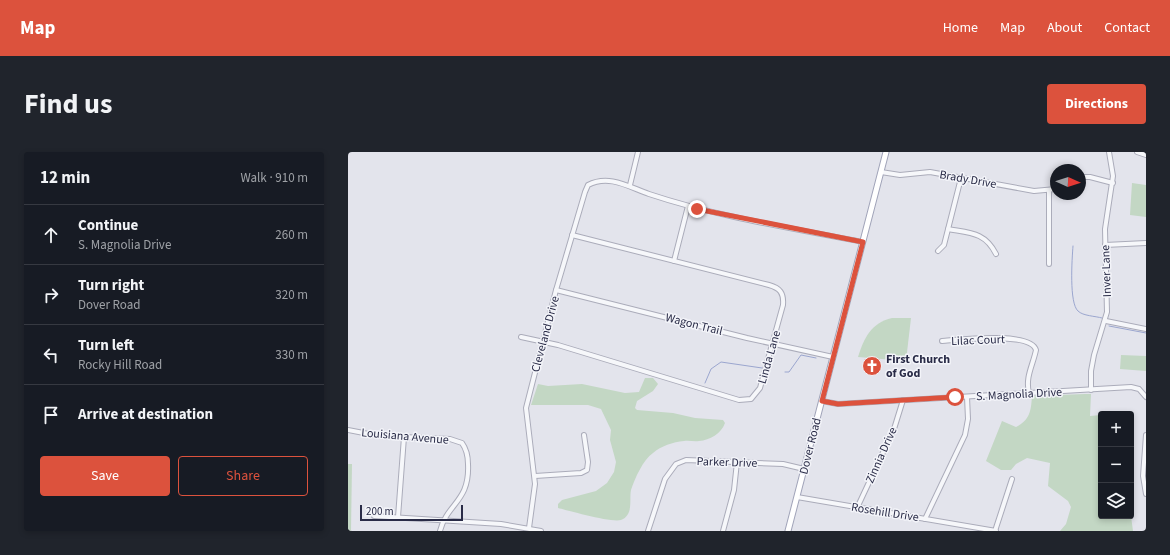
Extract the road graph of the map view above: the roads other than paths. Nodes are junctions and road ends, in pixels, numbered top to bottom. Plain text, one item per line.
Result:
1 (638, 152) edge
2 (886, 152) edge
3 (1109, 152) edge
4 (1137, 152) edge
5 (1146, 155) edge
6 (881, 172) junction
7 (1086, 177) edge
8 (961, 178) junction
9 (1113, 183) junction
10 (630, 185) junction
11 (1049, 191) joint
12 (688, 206) junction
13 (948, 229) junction
14 (572, 235) junction
15 (863, 242) junction
16 (1146, 243) edge
17 (1105, 245) junction
18 (938, 251) dead end
19 (996, 254) dead end
20 (674, 261) junction
21 (1049, 264) dead end
22 (556, 290) junction
23 (1106, 321) junction
24 (1146, 329) edge
25 (521, 337) dead end
26 (942, 341) dead end
27 (542, 342) junction
28 (773, 343) junction
29 (833, 357) junction
30 (1091, 390) junction
31 (1029, 393) junction
32 (967, 396) junction
33 (1146, 397) edge
34 (903, 400) junction
35 (822, 401) junction
36 (348, 430) edge
37 (584, 435) dead end
38 (1146, 435) edge
39 (404, 437) junction
40 (737, 462) junction
41 (1145, 466) edge
42 (804, 469) junction
43 (535, 476) junction
44 (1012, 479) dead end
45 (1146, 494) edge
46 (797, 497) junction
47 (857, 508) junction
48 (374, 516) dead end
49 (398, 517) junction
50 (926, 519) junction
51 (444, 520) junction
52 (529, 528) junction
53 (440, 531) edge
54 (541, 531) edge
55 (648, 531) edge
56 (723, 531) edge
57 (788, 531) edge
58 (996, 531) edge

1 - 10 street
2 - 6 main road, Dover Road
3 - 9 street, Inver Lane
4 - 5 street
6 - 8 street, Brady Drive
6 - 15 main road, Dover Road
7 - 9 street
8 - 11 street, Brady Drive
8 - 13 street
9 - 17 street, Inver Lane
10 - 12 street, Cleveland Drive
10 - 14 street, Cleveland Drive
11 - 21 street
12 - 15 street, Cleveland Drive
12 - 20 street
13 - 18 street
13 - 19 street
14 - 20 street, Linda Lane
14 - 22 street, Cleveland Drive
15 - 29 main road, Dover Road
16 - 17 street
17 - 23 street, Inver Lane
20 - 28 street, Linda Lane
22 - 27 street, Cleveland Drive
22 - 28 street, Wagon Trail
23 - 24 street
23 - 30 street, Inver Lane
25 - 27 street, Linda Lane
26 - 31 street, Lilac Court
27 - 28 street, Linda Lane
27 - 43 street, Cleveland Drive
28 - 29 street, Wagon Trail
29 - 35 main road, Dover Road
30 - 31 street, S. Magnolia Drive
30 - 33 street, S. Magnolia Drive
31 - 32 street, S. Magnolia Drive
32 - 34 street, S. Magnolia Drive
32 - 50 street
34 - 35 street, S. Magnolia Drive
34 - 47 street, Zinnia Drive
35 - 42 main road, Dover Road
36 - 39 street, Louisiana Avenue
37 - 43 street
38 - 41 street
39 - 49 street
39 - 51 street, Louisiana Avenue
40 - 42 street, Parker Drive
40 - 55 street, Parker Drive
40 - 56 street
41 - 45 street
42 - 46 main road, Dover Road
43 - 52 street, Cleveland Drive
44 - 58 street
46 - 47 street, Rosehill Drive
46 - 57 main road, Dover Road
47 - 50 street, Rosehill Drive
48 - 49 street
49 - 51 street
50 - 58 street, Rosehill Drive
51 - 52 street
51 - 53 street
52 - 54 street

